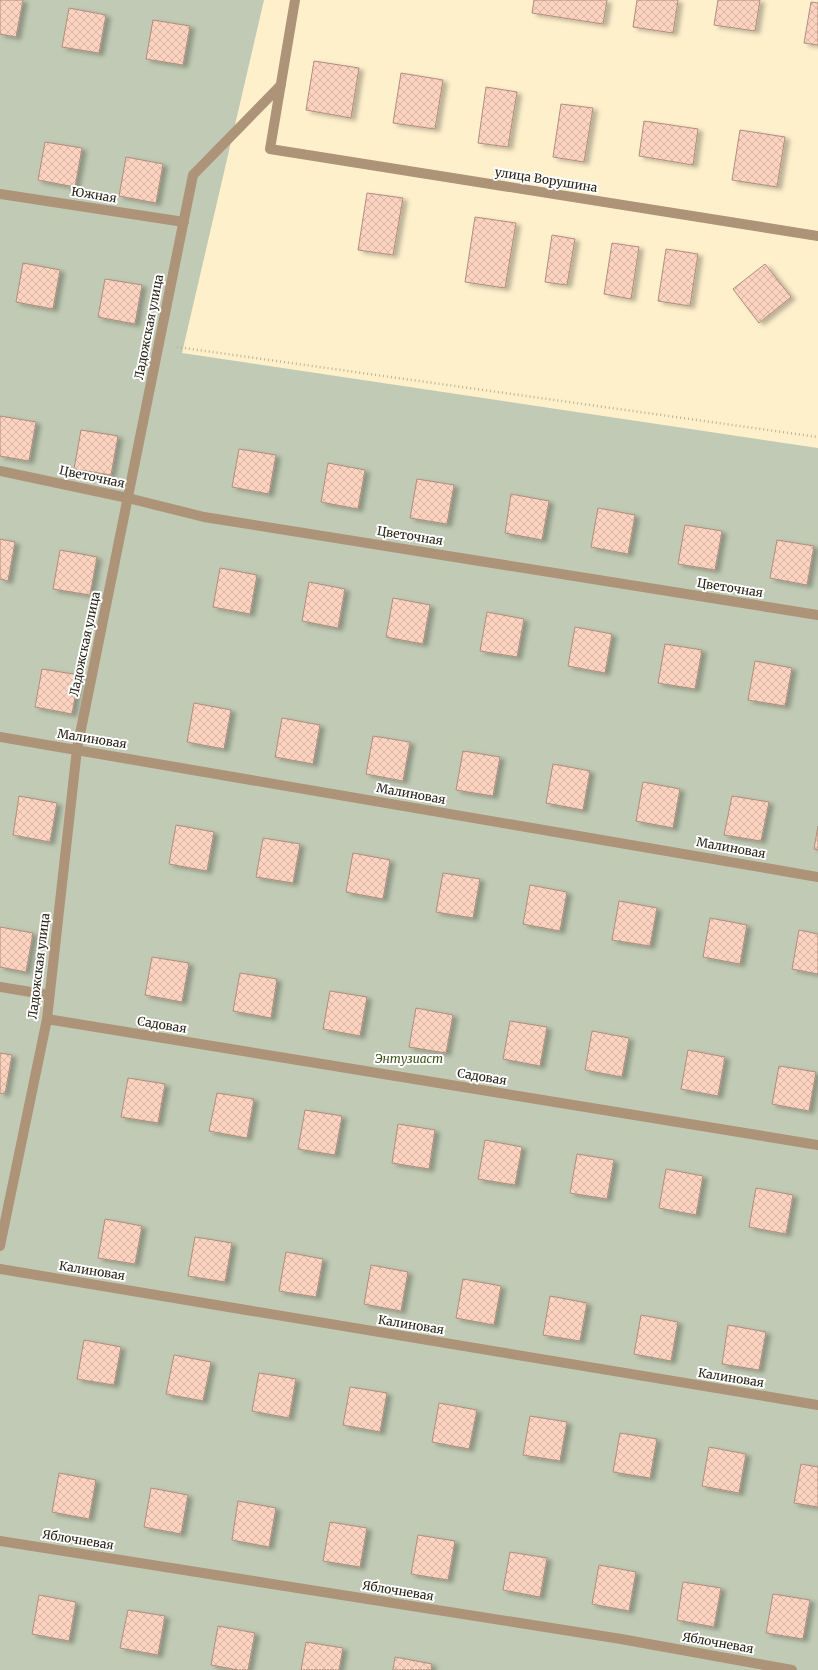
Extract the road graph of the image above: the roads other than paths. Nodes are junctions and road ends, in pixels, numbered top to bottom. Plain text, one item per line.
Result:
1 (295, 0) edge
2 (281, 84) junction
3 (0, 194) edge
4 (184, 222) junction
5 (818, 236) edge
6 (0, 470) edge
7 (128, 498) junction
8 (818, 615) edge
9 (0, 737) edge
10 (76, 749) junction
11 (818, 877) edge
12 (0, 987) edge
13 (49, 995) junction
14 (47, 1019) junction
15 (818, 1145) edge
16 (0, 1246) edge
17 (0, 1269) edge
18 (818, 1405) edge
19 (0, 1541) edge
20 (792, 1670) edge

1 - 2 street
2 - 4 street, Ладожская улица
2 - 5 street, улица Ворушина
3 - 4 street, Южная
4 - 7 street, Ладожская улица
6 - 7 street, Цветочная
7 - 8 street, Цветочная
7 - 10 street, Ладожская улица
9 - 10 street, Малиновая
10 - 11 street, Малиновая
10 - 13 street, Ладожская улица
12 - 13 street
13 - 14 street, Ладожская улица
14 - 15 street, Садовая
14 - 16 street, Ладожская улица
17 - 18 street, Калиновая
19 - 20 street, Яблочневая

